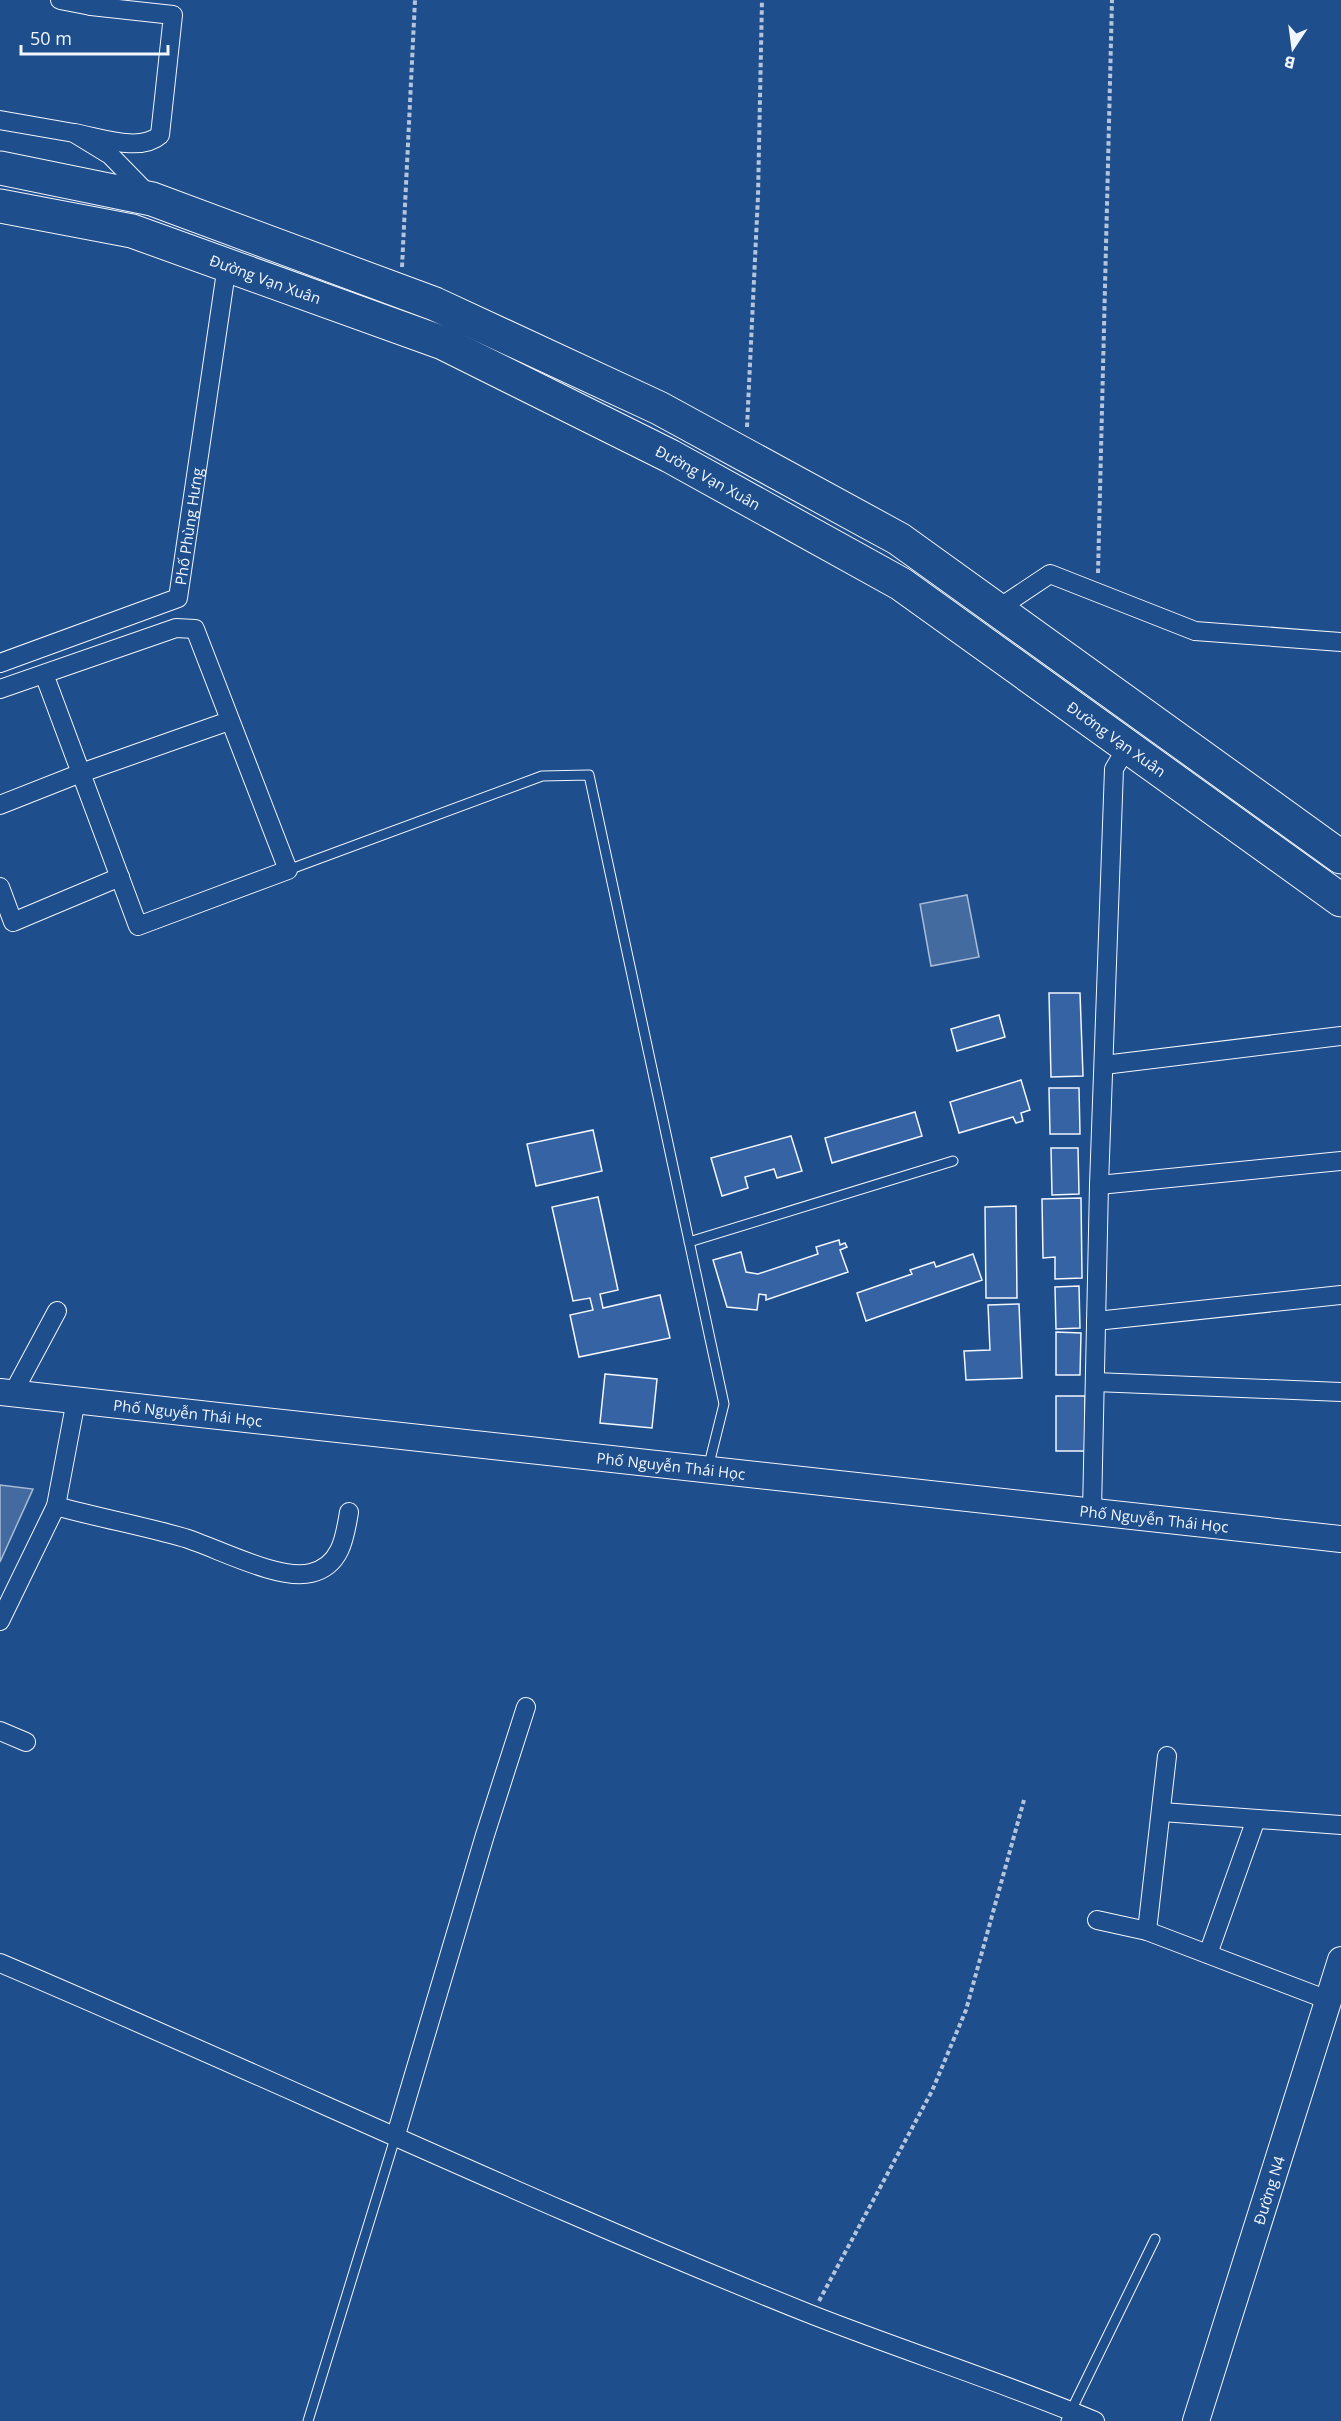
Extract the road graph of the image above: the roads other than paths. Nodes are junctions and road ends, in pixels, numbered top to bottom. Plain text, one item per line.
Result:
1 (60, 0) edge
2 (91, 3) edge
3 (0, 120) edge
4 (74, 133) junction
5 (0, 168) edge
6 (152, 199) junction
7 (0, 206) edge
8 (227, 265) junction
9 (536, 350) junction
10 (521, 382) junction
11 (999, 608) junction
12 (1341, 642) edge
13 (0, 663) edge
14 (44, 674) junction
15 (0, 689) edge
16 (229, 721) junction
17 (1127, 747) junction
18 (81, 772) junction
19 (0, 805) edge
20 (1341, 857) edge
21 (288, 870) junction
22 (120, 877) junction
23 (0, 887) edge
24 (1341, 900) edge
25 (7, 925) edge
26 (1341, 1036) edge
27 (1104, 1065) junction
28 (953, 1161) dead end
29 (1341, 1161) edge
30 (1100, 1185) junction
31 (689, 1242) junction
32 (1341, 1295) edge
33 (57, 1311) dead end
34 (1096, 1321) junction
35 (1095, 1382) junction
36 (1341, 1392) edge
37 (7, 1393) edge
38 (76, 1400) junction
39 (708, 1468) junction
40 (56, 1506) junction
41 (1092, 1511) junction
42 (349, 1512) dead end
43 (1341, 1539) edge
44 (0, 1621) edge
45 (526, 1707) dead end
46 (0, 1731) edge
47 (26, 1742) dead end
48 (1167, 1756) dead end
49 (1162, 1812) junction
50 (1256, 1819) junction
51 (1341, 1825) edge
52 (1097, 1920) dead end
53 (1147, 1931) junction
54 (1208, 1954) junction
55 (1341, 1960) edge
56 (0, 1963) edge
57 (1328, 2000) junction
58 (396, 2135) junction
59 (1155, 2239) dead end
60 (1068, 2416) edge
61 (308, 2421) edge
62 (1095, 2421) edge
63 (1196, 2421) edge

1 - 2 street
2 - 4 street
3 - 4 street
4 - 6 street
5 - 6 highway
6 - 9 highway
7 - 8 highway, Đường Vạn Xuân
8 - 10 highway, Đường Vạn Xuân
8 - 13 street, Phố Phùng Hưng
9 - 10 highway
9 - 11 highway
10 - 17 highway, Đường Vạn Xuân
11 - 12 street
11 - 20 highway
14 - 15 street
14 - 16 street
14 - 18 street
16 - 18 street
16 - 21 street
17 - 24 highway, Đường Vạn Xuân
17 - 27 street
18 - 19 street
18 - 22 street
21 - 22 street
21 - 31 lane
22 - 25 street
23 - 25 street
26 - 27 street
27 - 30 street
28 - 31 lane
29 - 30 street
30 - 34 street
31 - 39 lane
32 - 34 street
33 - 37 street
34 - 35 street
35 - 36 street
35 - 41 street
37 - 38 main road, Phố Nguyễn Thái Học
38 - 39 main road, Phố Nguyễn Thái Học
38 - 40 street
39 - 41 main road, Phố Nguyễn Thái Học
40 - 42 street
40 - 44 street
41 - 43 main road, Phố Nguyễn Thái Học
45 - 58 street
46 - 47 street
48 - 49 street
49 - 50 street
49 - 53 street
50 - 51 street
50 - 54 street
52 - 53 street
53 - 54 street
54 - 57 street
55 - 57 main road, Đường N4
56 - 58 street
57 - 63 main road, Đường N4
58 - 60 street
58 - 61 lane
59 - 60 lane
60 - 62 street

